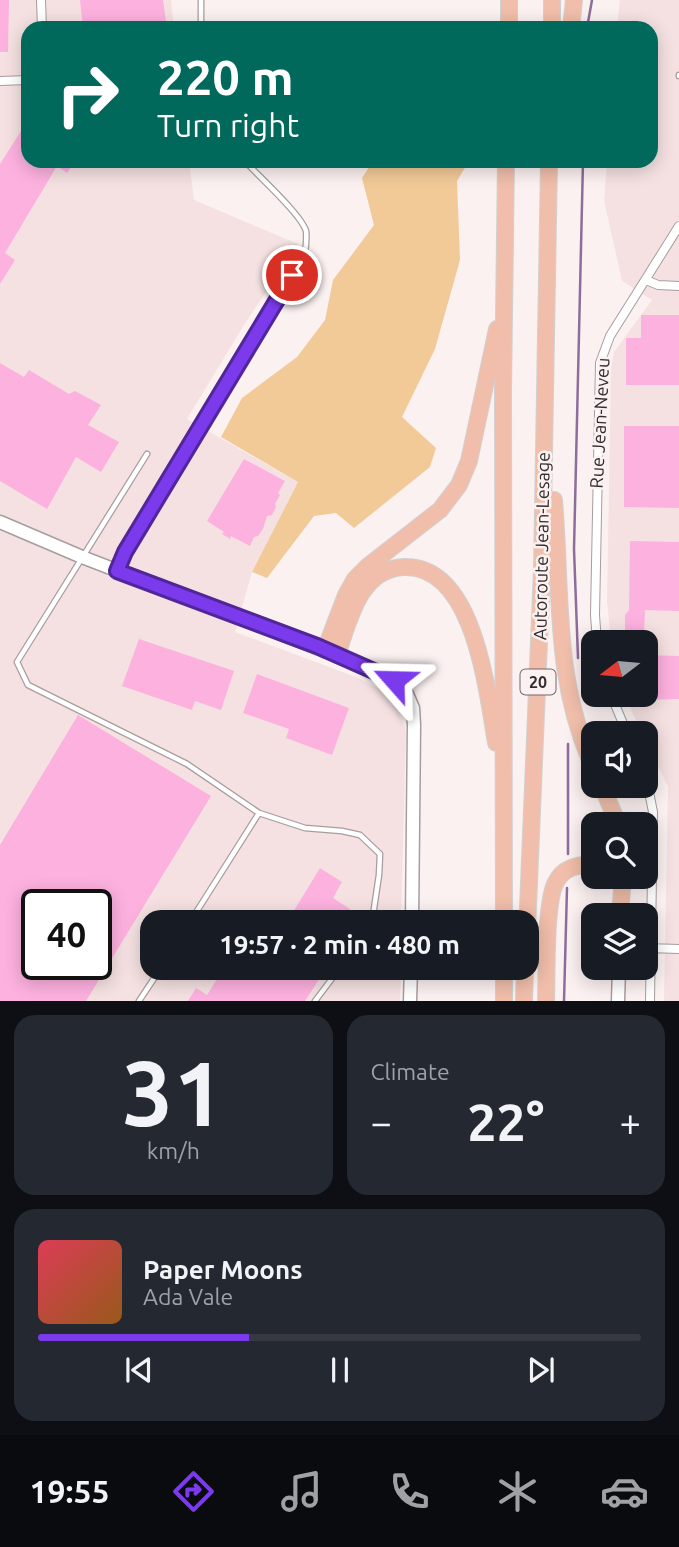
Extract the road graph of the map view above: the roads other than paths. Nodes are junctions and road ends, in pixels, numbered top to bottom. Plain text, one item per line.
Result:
1 (41, 0) edge
2 (201, 0) edge
3 (509, 0) edge
4 (552, 0) edge
5 (574, 0) edge
6 (42, 21) edge
7 (201, 21) edge
8 (509, 21) edge
9 (552, 21) edge
10 (572, 21) edge
11 (21, 80) edge
12 (0, 81) edge
13 (251, 168) edge
14 (506, 168) edge
15 (550, 168) edge
16 (679, 226) edge
17 (646, 280) junction
18 (679, 286) edge
19 (504, 300) junction
20 (545, 432) junction
21 (147, 454) dead end
22 (0, 522) edge
23 (82, 557) junction
24 (117, 571) junction
25 (596, 630) edge
26 (331, 652) junction
27 (581, 736) edge
28 (505, 790) junction
29 (651, 798) edge
30 (259, 813) junction
31 (581, 865) edge
32 (617, 889) edge
33 (622, 889) edge
34 (621, 894) junction
35 (621, 903) edge
36 (649, 903) edge
37 (198, 910) edge
38 (374, 910) edge
39 (412, 910) edge
40 (504, 910) edge
41 (528, 910) edge
42 (658, 948) edge
43 (679, 949) edge
44 (153, 980) edge
45 (331, 980) edge
46 (411, 980) edge
47 (504, 980) edge
48 (525, 980) edge
49 (619, 980) edge
50 (649, 980) edge
51 (139, 1001) edge
52 (315, 1001) edge
53 (410, 1001) edge
54 (504, 1001) edge
55 (524, 1001) edge
56 (546, 1001) edge
57 (618, 1001) edge
58 (650, 1001) edge

1 - 6 street
2 - 7 lane
3 - 8 highway
4 - 9 highway
5 - 10 highway
11 - 12 street
13 - 24 lane
14 - 19 highway, Autoroute Jean-Lesage / 20
15 - 20 highway, Autoroute Jean-Lesage / 20
16 - 17 street, Rue Jean-Neveu
17 - 18 street
17 - 25 street, Rue Jean-Neveu
19 - 26 highway
19 - 28 highway, Autoroute Jean-Lesage / 20
20 - 27 highway
20 - 41 highway, Autoroute Jean-Lesage / 20
21 - 23 lane
22 - 23 street
23 - 24 street
23 - 30 lane
24 - 26 street
26 - 28 highway
26 - 39 street
28 - 40 highway, Autoroute Jean-Lesage / 20
29 - 36 street
30 - 37 lane
30 - 38 lane
31 - 56 highway
32 - 34 highway
33 - 34 highway
34 - 35 highway
42 - 43 street
44 - 51 lane
45 - 52 lane
46 - 53 street
47 - 54 highway
48 - 55 highway
49 - 57 street
50 - 58 street

